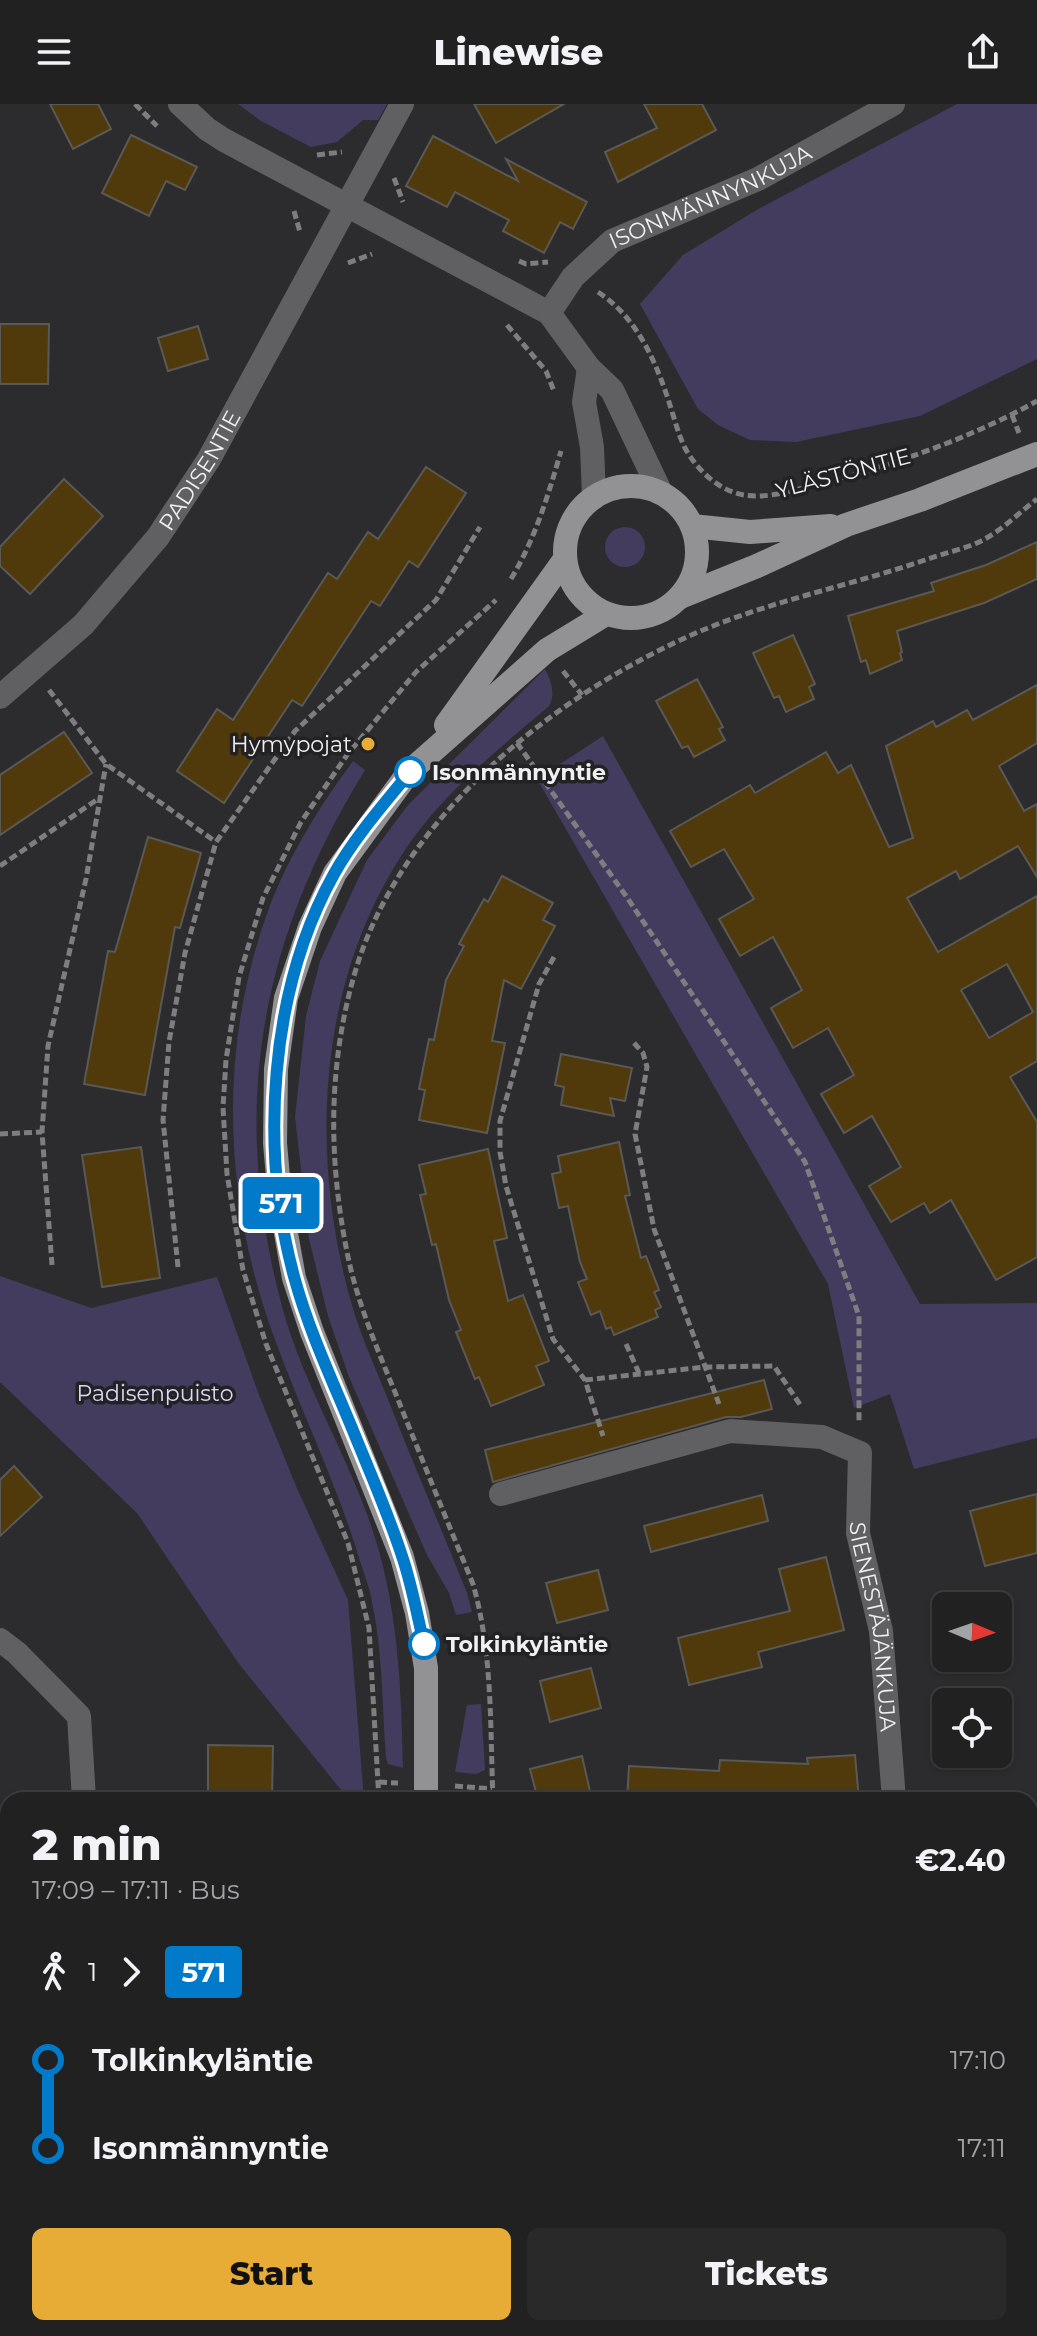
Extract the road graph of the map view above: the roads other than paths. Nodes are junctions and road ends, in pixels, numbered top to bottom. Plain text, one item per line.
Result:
1 (180, 104) edge
2 (402, 104) edge
3 (893, 104) edge
4 (348, 206) junction
5 (549, 313) junction
6 (589, 368) junction
7 (1037, 454) edge
8 (661, 493) junction
9 (594, 497) junction
10 (846, 525) junction
11 (692, 526) junction
12 (565, 559) junction
13 (680, 597) junction
14 (606, 614) junction
15 (0, 697) edge
16 (421, 760) junction
17 (501, 1494) dead end
18 (0, 1640) edge
19 (84, 1792) edge
20 (426, 1792) edge
21 (893, 1792) edge

1 - 4 street
2 - 4 street, PADISENTIE
3 - 5 street, ISONMÄNNYNKUJA
4 - 5 street
4 - 15 street, PADISENTIE
5 - 6 street
6 - 8 street
6 - 9 street
7 - 10 main road, YLÄSTÖNTIE
8 - 9 main road
8 - 11 main road
9 - 12 main road
10 - 11 main road, YLÄSTÖNTIE
10 - 13 main road, YLÄSTÖNTIE
11 - 13 main road
12 - 14 main road
12 - 16 main road
13 - 14 main road
14 - 16 main road
16 - 20 main road
17 - 21 street, SIENESTÄJÄNKUJA
18 - 19 street

